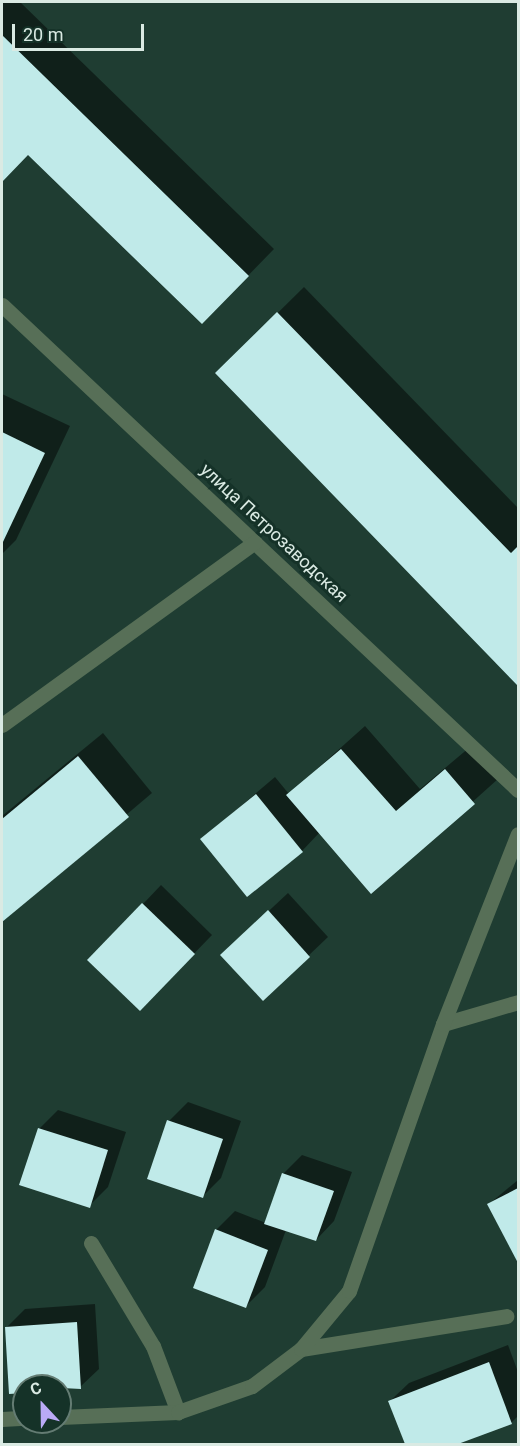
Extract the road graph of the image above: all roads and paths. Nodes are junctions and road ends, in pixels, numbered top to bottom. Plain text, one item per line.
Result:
1 (2, 305) edge
2 (255, 542) junction
3 (2, 724) edge
4 (519, 790) edge
5 (519, 834) edge
6 (519, 1002) edge
7 (443, 1024) junction
8 (91, 1243) dead end
9 (506, 1316) dead end
10 (301, 1349) junction
11 (178, 1412) junction
12 (72, 1416) edge

1 - 2 street, улица Петрозаводская
2 - 3 street
2 - 4 street, улица Петрозаводская
5 - 7 street
6 - 7 street
7 - 10 street
8 - 11 street
9 - 10 street
10 - 11 street
11 - 12 street

